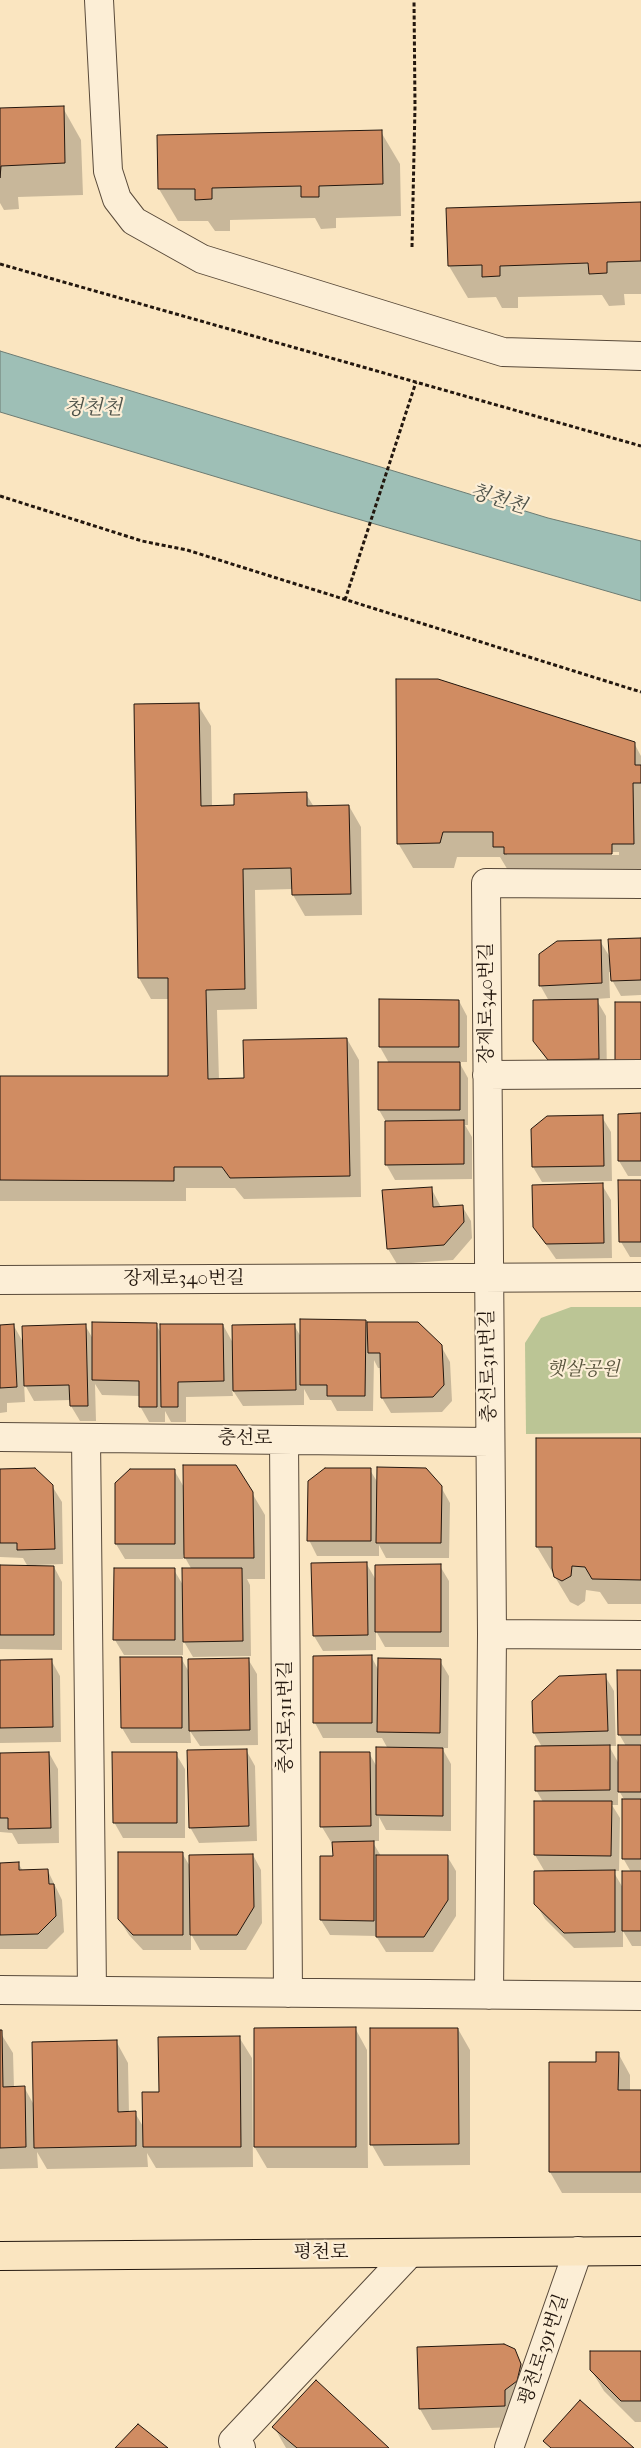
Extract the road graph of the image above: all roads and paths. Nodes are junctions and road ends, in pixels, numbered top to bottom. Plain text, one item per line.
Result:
1 (99, 0) edge
2 (414, 0) edge
3 (412, 247) dead end
4 (0, 264) edge
5 (641, 356) edge
6 (416, 382) junction
7 (641, 446) edge
8 (0, 496) edge
9 (345, 600) junction
10 (641, 692) edge
11 (641, 884) edge
12 (641, 1074) edge
13 (487, 1075) junction
14 (641, 1277) edge
15 (488, 1278) junction
16 (0, 1280) edge
17 (0, 1437) edge
18 (86, 1438) junction
19 (284, 1440) junction
20 (490, 1442) junction
21 (492, 1634) junction
22 (641, 1635) edge
23 (0, 1990) edge
24 (92, 1991) junction
25 (288, 1993) junction
26 (489, 1995) junction
27 (641, 1996) edge
28 (578, 2251) junction
29 (641, 2251) edge
30 (410, 2253) junction
31 (0, 2256) edge
32 (241, 2448) edge
33 (509, 2448) edge

1 - 5 street
2 - 3 path
4 - 6 path
6 - 7 path
6 - 9 path
8 - 9 path
9 - 10 path
11 - 13 street, 장제로340번길
12 - 13 street
13 - 15 street, 장제로340번길
14 - 15 street, 장제로340번길
15 - 16 street, 장제로340번길
15 - 20 street, 충선로311번길
17 - 18 street, 충선로
18 - 19 street, 충선로
18 - 24 street
19 - 20 street, 충선로
19 - 25 street, 충선로311번길
20 - 21 street, 충선로311번길
21 - 22 street
21 - 26 street, 충선로311번길
23 - 24 street
24 - 25 street
25 - 26 street
26 - 27 street
28 - 29 main road, 평천로
28 - 30 main road, 평천로
28 - 33 street, 평천로391번길
30 - 31 main road, 평천로
30 - 32 street

